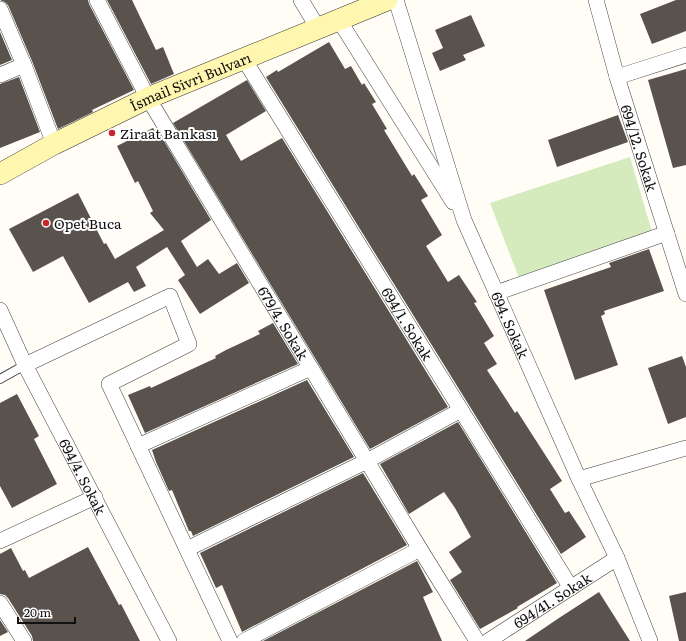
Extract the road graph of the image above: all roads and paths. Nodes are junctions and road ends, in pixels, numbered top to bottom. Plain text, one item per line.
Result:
1 (97, 0) edge
2 (301, 0) edge
3 (387, 0) edge
4 (396, 0) edge
5 (596, 0) edge
6 (0, 9) edge
7 (339, 20) junction
8 (318, 28) junction
9 (686, 55) edge
10 (244, 59) junction
11 (24, 65) junction
12 (0, 75) edge
13 (617, 77) junction
14 (148, 98) junction
15 (54, 144) junction
16 (0, 174) edge
17 (464, 220) junction
18 (667, 233) junction
19 (496, 293) junction
20 (686, 294) edge
21 (0, 310) edge
22 (25, 365) junction
23 (311, 368) junction
24 (0, 379) edge
25 (461, 410) junction
26 (138, 446) junction
27 (686, 448) edge
28 (367, 461) junction
29 (579, 479) junction
30 (95, 497) junction
31 (0, 541) edge
32 (187, 549) junction
33 (420, 549) junction
34 (617, 558) junction
35 (571, 588) junction
36 (0, 603) edge
37 (24, 641) edge
38 (169, 641) edge
39 (230, 641) edge
40 (244, 641) edge
41 (477, 641) edge
42 (488, 641) edge
43 (650, 641) edge

1 - 14 street, 679/4. Sokak
2 - 8 street
3 - 7 main road, İsmail Sivri Bulvarı
4 - 17 street, 694. Sokak
5 - 13 street, 694/12. Sokak
6 - 11 street
7 - 8 main road, İsmail Sivri Bulvarı
7 - 17 street
8 - 10 main road, İsmail Sivri Bulvarı
9 - 13 street
10 - 14 main road, İsmail Sivri Bulvarı
10 - 25 street, 694/1. Sokak
11 - 12 street
11 - 15 street
13 - 18 street, 694/12. Sokak
14 - 15 main road, İsmail Sivri Bulvarı
14 - 23 street, 679/4. Sokak
15 - 16 main road, İsmail Sivri Bulvarı
17 - 19 street, 694. Sokak
18 - 19 street
18 - 20 street, 694/12. Sokak
19 - 29 street, 694. Sokak
21 - 22 street, 694/4. Sokak
22 - 24 lane
22 - 26 street
22 - 30 street, 694/4. Sokak
23 - 26 street
23 - 28 street, 679/4. Sokak
25 - 28 street
25 - 35 street, 694/1. Sokak
26 - 32 street
27 - 29 street
28 - 32 street
28 - 33 street, 679/4. Sokak
29 - 34 street, 694. Sokak
30 - 31 street
30 - 38 street, 694/4. Sokak
32 - 39 street
33 - 40 street
33 - 41 street, 679/4. Sokak
34 - 35 street, 694/41. Sokak
34 - 43 street, 694. Sokak
35 - 42 street, 694/41. Sokak
36 - 37 street

